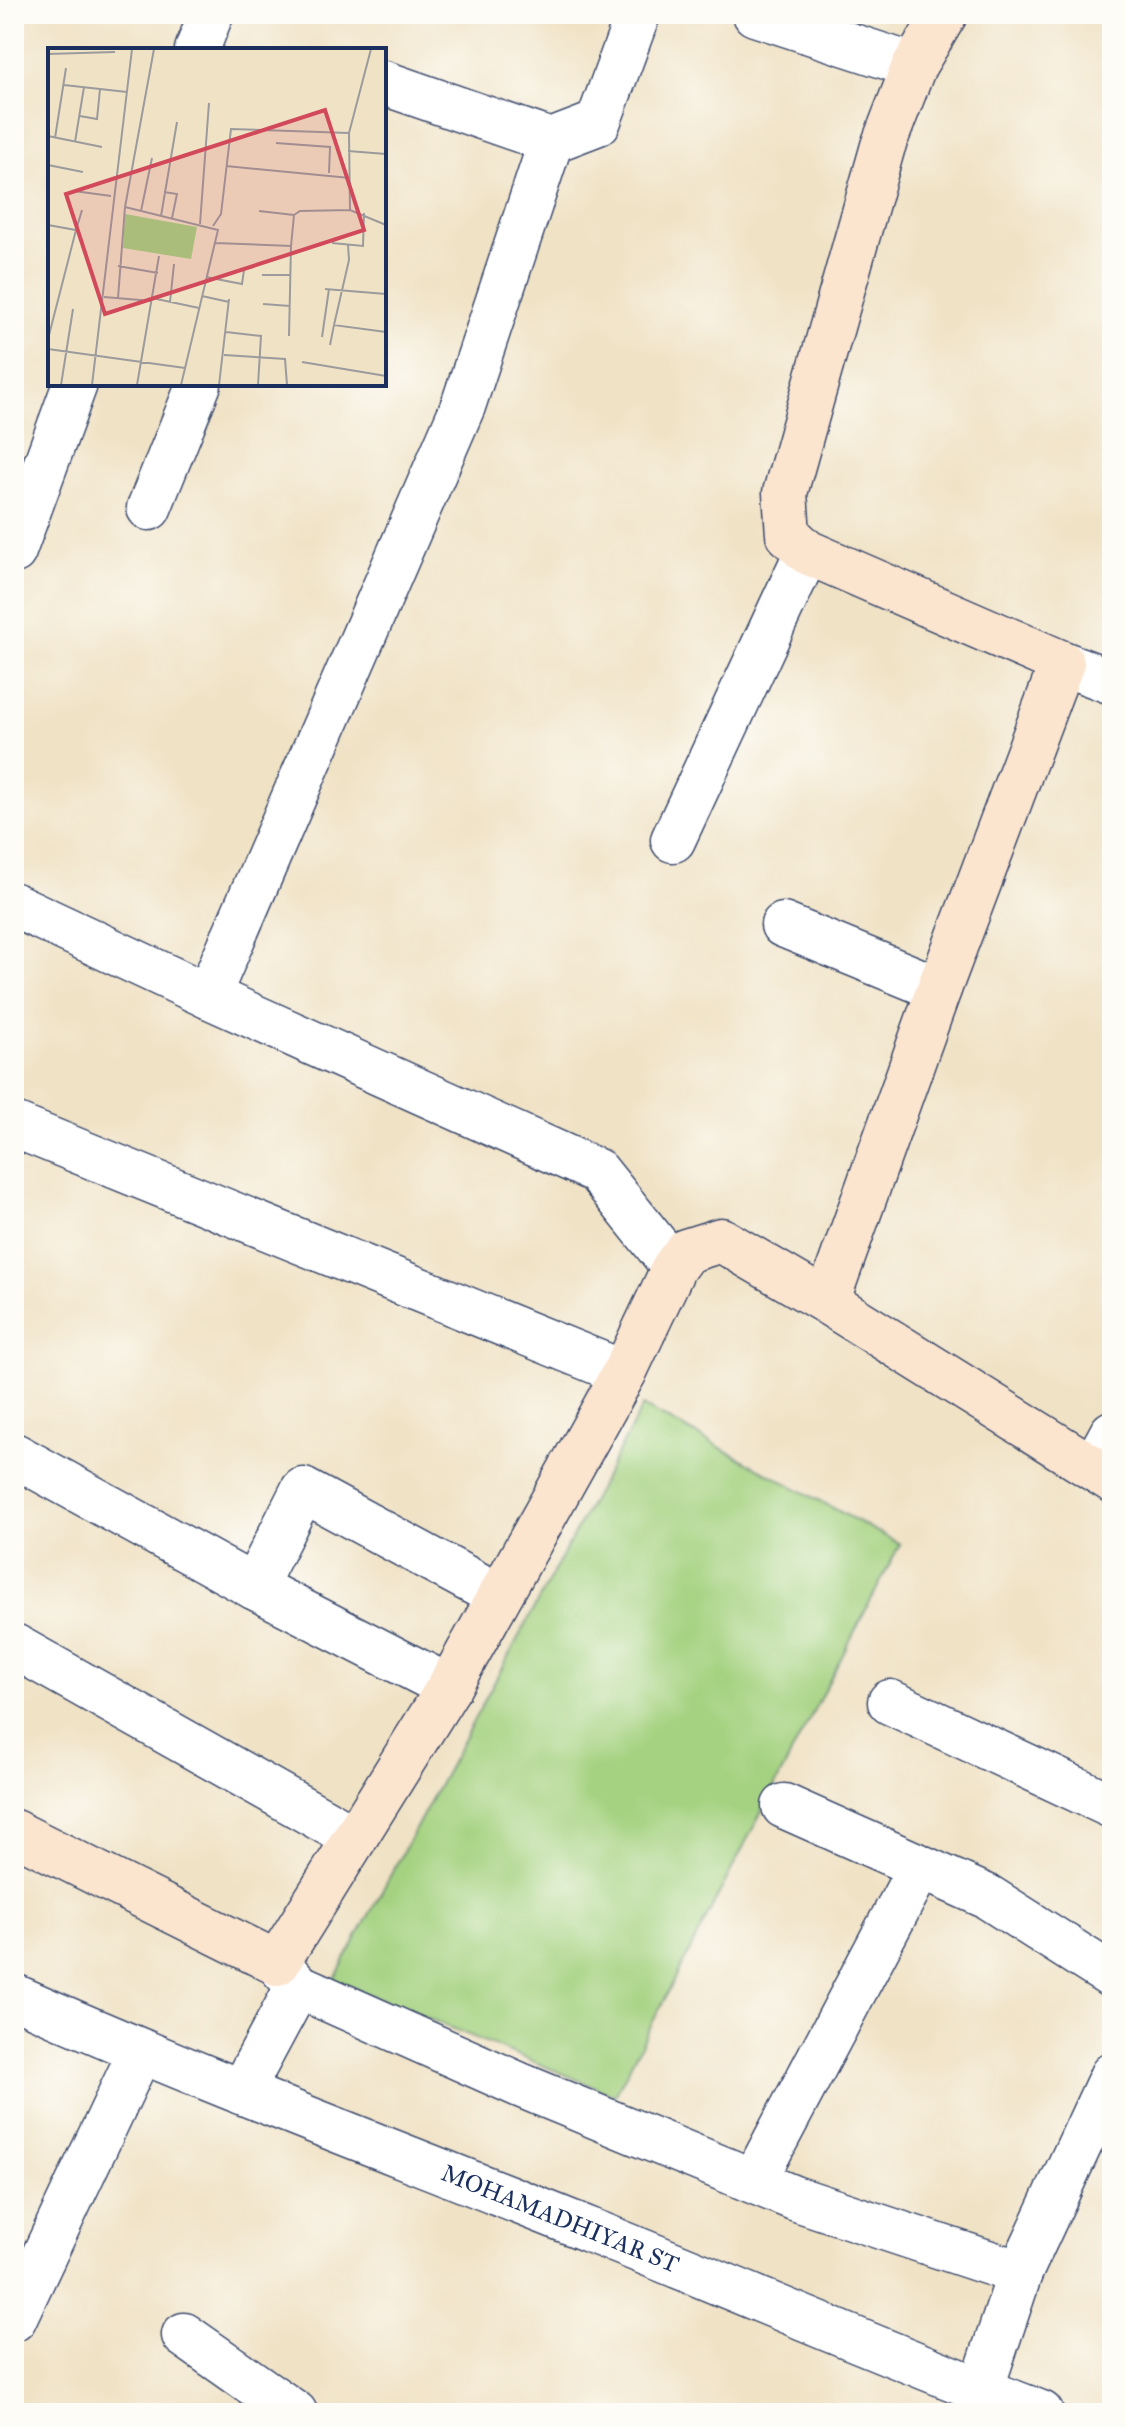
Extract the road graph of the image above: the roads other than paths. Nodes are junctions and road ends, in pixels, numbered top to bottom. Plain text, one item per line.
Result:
1 (211, 14) edge
2 (638, 14) edge
3 (755, 14) edge
4 (945, 14) edge
5 (198, 48) edge
6 (914, 66) junction
7 (386, 84) edge
8 (551, 141) junction
9 (74, 386) edge
10 (198, 386) edge
11 (149, 508) dead end
12 (14, 551) edge
13 (807, 552) junction
14 (1062, 663) junction
15 (1112, 682) edge
16 (673, 840) dead end
17 (14, 905) edge
18 (783, 925) dead end
19 (939, 989) junction
20 (208, 996) junction
21 (14, 1125) edge
22 (674, 1267) junction
23 (827, 1302) junction
24 (624, 1373) junction
25 (14, 1455) edge
26 (1106, 1460) edge
27 (254, 1587) junction
28 (499, 1596) junction
29 (14, 1646) edge
30 (449, 1687) junction
31 (890, 1702) dead end
32 (784, 1806) dead end
33 (1112, 1806) edge
34 (14, 1832) edge
35 (355, 1838) junction
36 (920, 1867) junction
37 (288, 1974) junction
38 (1112, 1976) edge
39 (14, 1996) edge
40 (140, 2052) junction
41 (1112, 2075) edge
42 (241, 2092) junction
43 (754, 2181) junction
44 (1020, 2273) junction
45 (14, 2319) edge
46 (184, 2335) dead end
47 (981, 2390) junction
48 (295, 2413) edge
49 (1041, 2413) edge

1 - 5 street
2 - 8 street
3 - 6 street
4 - 6 street
6 - 13 street
7 - 8 street
8 - 20 street
9 - 12 street
10 - 11 street
13 - 14 street
13 - 16 street
14 - 15 street
14 - 19 street
17 - 20 street
18 - 19 street
19 - 23 street
20 - 22 street
21 - 24 street
22 - 23 street
22 - 24 street
23 - 26 street
24 - 28 street
25 - 27 street
27 - 28 street
27 - 30 street
28 - 30 street
29 - 35 street
30 - 35 street
31 - 33 street
32 - 36 street
34 - 37 street
35 - 37 street
36 - 38 street
36 - 43 street
37 - 42 street
37 - 43 street
39 - 40 street, MOHAMADHIYAR ST
40 - 42 street, MOHAMADHIYAR ST
40 - 45 street
41 - 44 street
42 - 47 street, MOHAMADHIYAR ST
43 - 44 street
44 - 47 street
46 - 48 street
47 - 49 street, MOHAMADHIYAR ST

